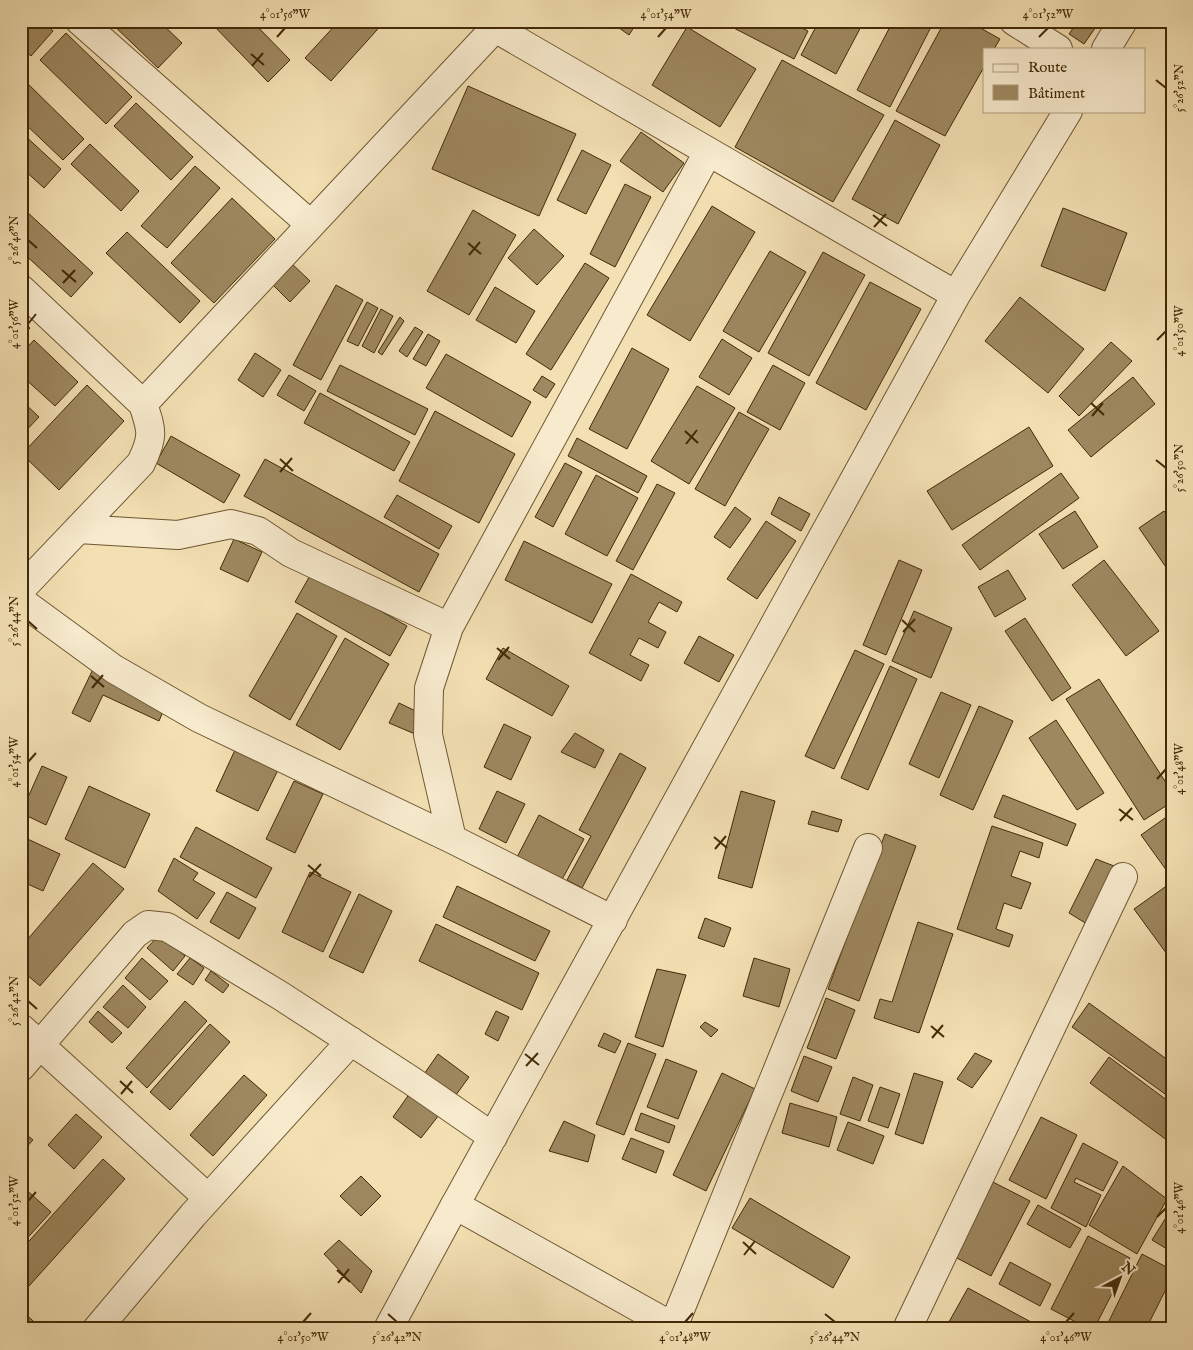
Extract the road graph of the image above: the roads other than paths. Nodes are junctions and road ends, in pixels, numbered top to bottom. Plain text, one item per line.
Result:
1 (80, 21) edge
2 (1014, 21) edge
3 (1123, 21) edge
4 (490, 25) edge
5 (1056, 48) edge
6 (1107, 48) edge
7 (1067, 112) edge
8 (708, 152) junction
9 (310, 224) junction
10 (21, 289) edge
11 (956, 295) junction
12 (143, 404) junction
13 (78, 529) junction
14 (21, 588) edge
15 (21, 601) edge
16 (448, 627) junction
17 (452, 839) junction
18 (868, 848) dead end
19 (1123, 877) dead end
20 (613, 920) junction
21 (31, 1036) edge
22 (351, 1041) junction
23 (21, 1067) edge
24 (493, 1137) junction
25 (208, 1198) junction
26 (456, 1205) junction
27 (675, 1328) edge
28 (97, 1329) edge
29 (388, 1329) edge
30 (907, 1329) edge

1 - 9 street
2 - 5 street
3 - 6 street
4 - 8 street
4 - 9 street
7 - 11 street
8 - 11 street
8 - 16 street
9 - 12 street
10 - 12 street
11 - 20 street
12 - 13 street
13 - 14 street
13 - 16 street
15 - 17 street
16 - 17 street
17 - 20 street
18 - 27 street
19 - 30 street
20 - 24 street
21 - 22 street
21 - 23 street
21 - 25 street
22 - 24 street
22 - 25 street
24 - 26 street
25 - 28 street
26 - 27 street
26 - 29 street

